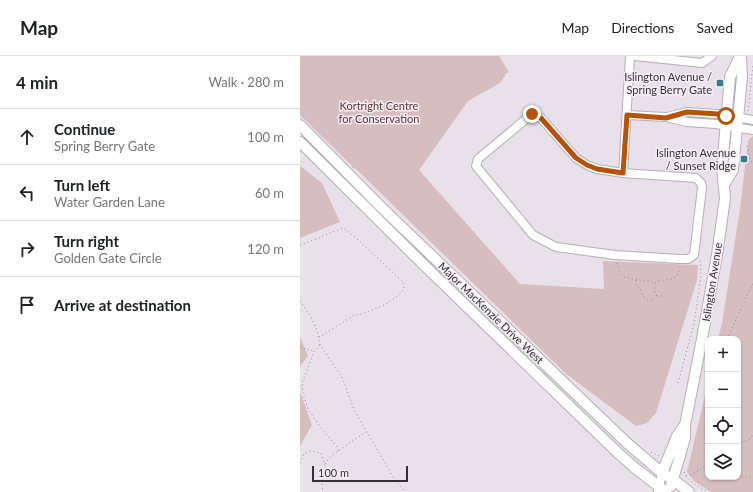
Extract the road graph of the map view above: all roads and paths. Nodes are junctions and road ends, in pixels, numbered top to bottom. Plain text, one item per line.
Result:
1 (630, 56) edge
2 (635, 56) edge
3 (712, 56) edge
4 (740, 56) edge
5 (753, 64) edge
6 (748, 112) dead end
7 (627, 115) junction
8 (726, 116) junction
9 (666, 118) junction
10 (753, 120) edge
11 (737, 123) junction
12 (300, 125) edge
13 (726, 126) junction
14 (753, 130) edge
15 (300, 142) edge
16 (747, 146) dead end
17 (753, 163) edge
18 (623, 173) junction
19 (724, 185) junction
20 (300, 245) edge
21 (615, 255) junction
22 (700, 259) dead end
23 (679, 265) dead end
24 (636, 280) junction
25 (655, 283) junction
26 (753, 283) edge
27 (657, 296) junction
28 (662, 296) dead end
29 (300, 301) edge
30 (728, 336) edge
31 (318, 338) junction
32 (320, 345) junction
33 (300, 347) edge
34 (314, 352) junction
35 (678, 384) dead end
36 (685, 425) junction
37 (367, 432) junction
38 (753, 435) edge
39 (741, 443) edge
40 (338, 451) junction
41 (300, 463) edge
42 (325, 464) junction
43 (705, 465) edge
44 (683, 469) dead end
45 (662, 473) junction
46 (686, 476) junction
47 (741, 476) edge
48 (753, 476) edge
49 (674, 480) junction
50 (661, 490) edge
51 (323, 492) edge
52 (405, 492) edge
53 (669, 492) edge
54 (689, 492) edge
55 (708, 492) edge

1 - 7 street
2 - 3 street
4 - 8 main road, Islington Avenue
4 - 11 main road, Islington Avenue
5 - 6 path
7 - 9 street
7 - 18 street
8 - 9 street
8 - 11 street
8 - 13 main road, Islington Avenue
9 - 13 street
10 - 11 street
11 - 13 street
11 - 14 street
11 - 19 main road, Islington Avenue
12 - 45 main road, Major MacKenzie Drive West
13 - 19 main road, Islington Avenue
15 - 50 main road, Major MacKenzie Drive West
16 - 17 path
18 - 21 street
18 - 21 street
19 - 36 main road, Islington Avenue
20 - 31 path
21 - 24 path
22 - 35 path
23 - 25 path
24 - 25 path
24 - 27 path
25 - 27 path
26 - 30 path
27 - 28 path
29 - 31 path
31 - 32 path
32 - 34 path
32 - 37 path
33 - 34 path
34 - 40 path
36 - 45 main road, Islington Avenue
36 - 49 main road, Islington Avenue
37 - 40 path
37 - 52 path
38 - 39 path
40 - 42 path
41 - 42 path
42 - 51 path
43 - 46 path
44 - 46 path
45 - 49 main road, Major MacKenzie Drive West
45 - 50 street, Islington Avenue
46 - 55 path
47 - 48 path
49 - 53 main road, Islington Avenue
49 - 54 main road, Major MacKenzie Drive West

